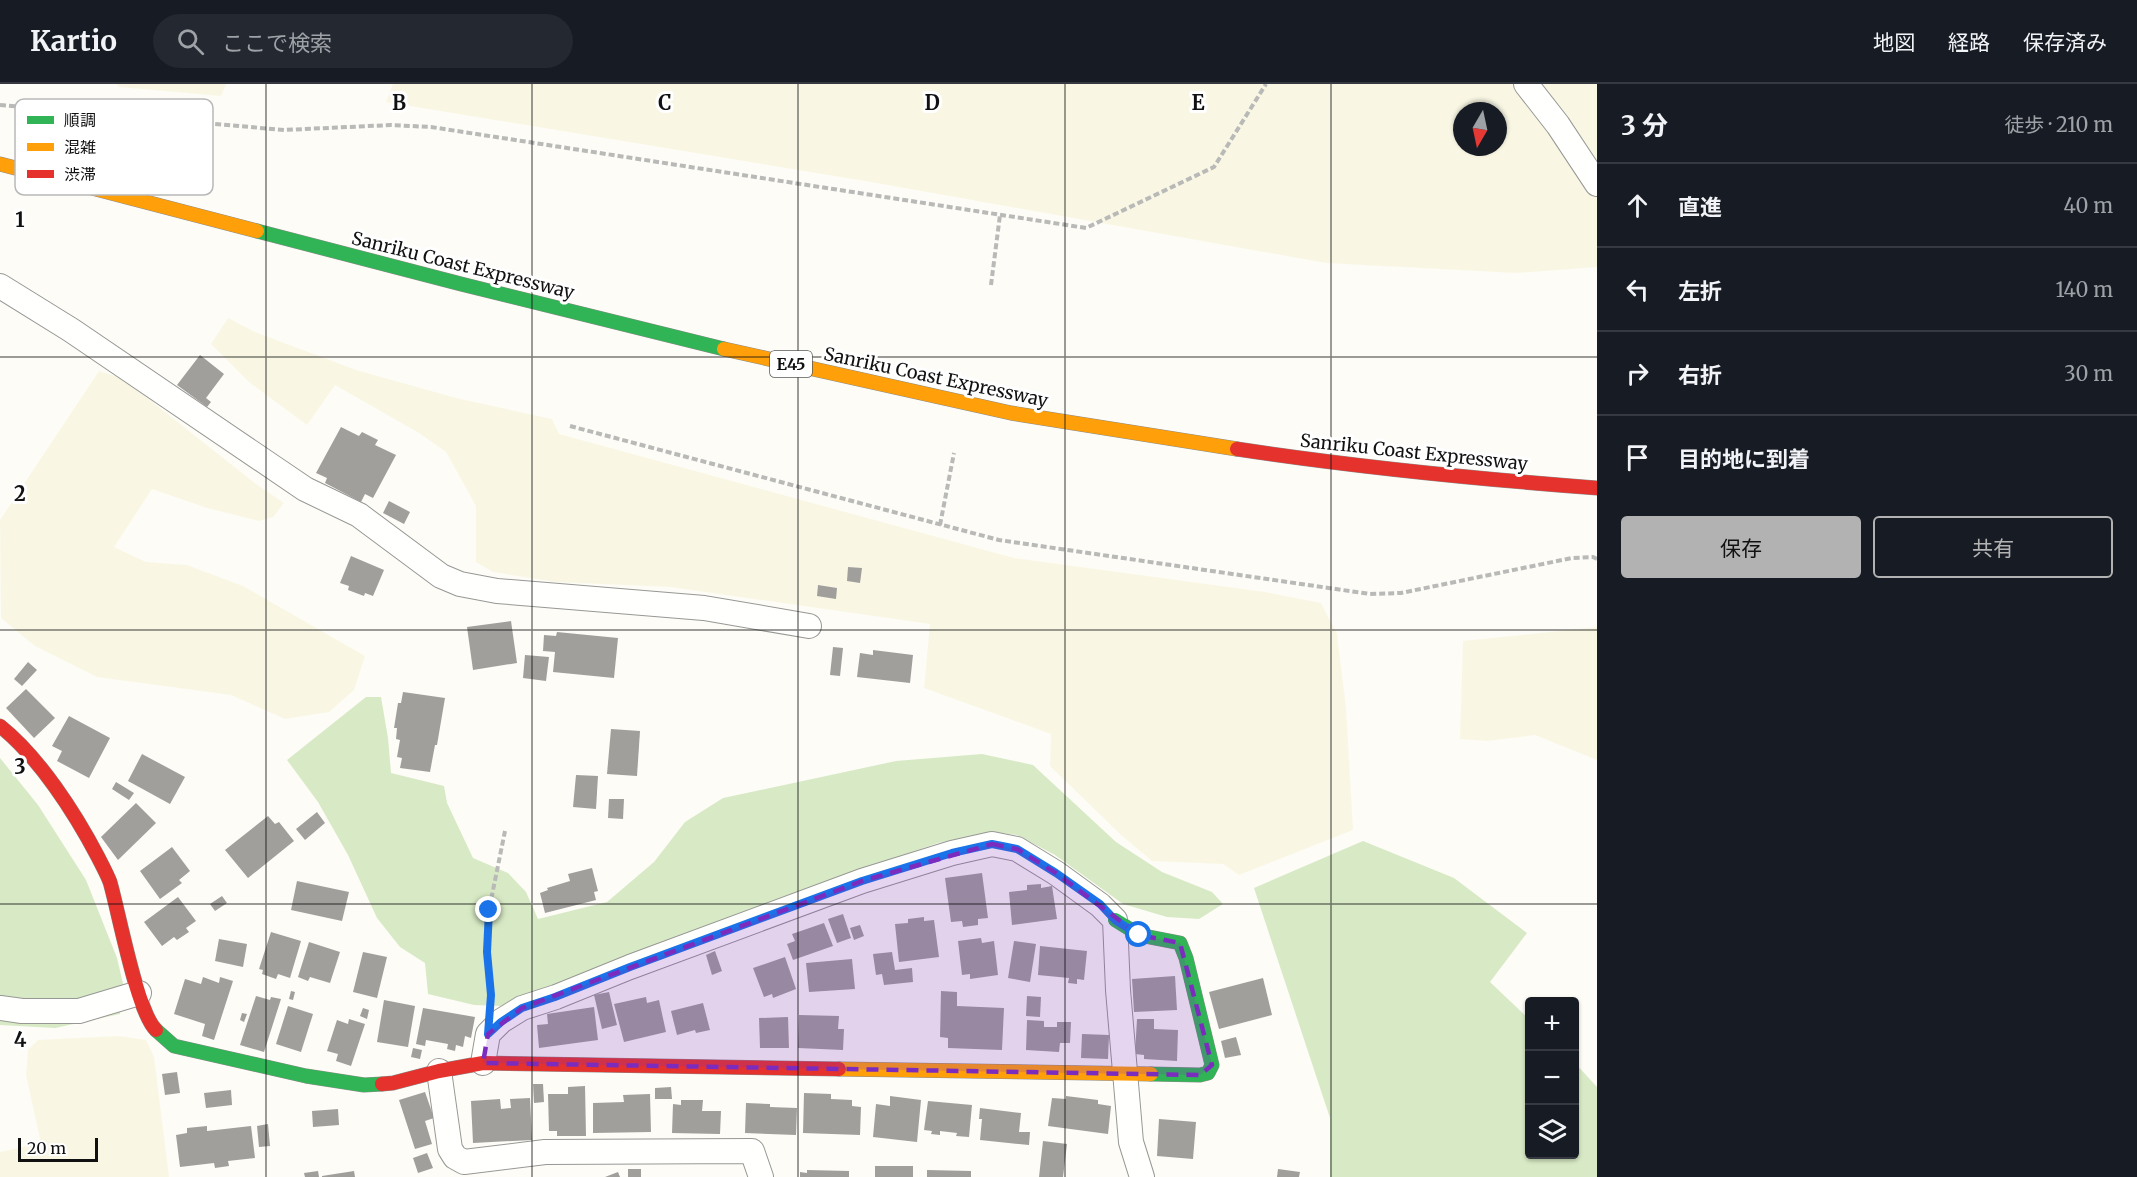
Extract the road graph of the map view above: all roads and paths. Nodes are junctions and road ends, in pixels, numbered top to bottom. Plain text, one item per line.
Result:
1 (1266, 84) edge
2 (1526, 84) edge
3 (0, 105) edge
4 (15, 106) edge
5 (213, 124) edge
6 (0, 164) edge
7 (15, 168) edge
8 (1597, 184) edge
9 (119, 195) edge
10 (1000, 215) junction
11 (991, 285) dead end
12 (0, 286) edge
13 (570, 426) dead end
14 (954, 453) dead end
15 (1597, 488) edge
16 (940, 525) junction
17 (1597, 559) edge
18 (808, 626) dead end
19 (0, 726) edge
20 (505, 831) dead end
21 (1115, 920) junction
22 (139, 993) junction
23 (0, 1008) edge
24 (488, 1034) junction
25 (483, 1063) junction
26 (440, 1071) junction
27 (1125, 1074) junction
28 (761, 1177) edge
29 (1142, 1177) edge

1 - 10 path
2 - 8 street
3 - 4 path
5 - 10 path
6 - 7 main road, Sanriku Coast Expressway / E45
9 - 15 main road, Sanriku Coast Expressway / E45
10 - 11 path
12 - 18 street
13 - 16 path
14 - 16 path
16 - 17 path
19 - 22 main road
20 - 24 path
21 - 24 street
21 - 27 street
21 - 27 main road
22 - 23 street
22 - 26 main road
24 - 25 street
25 - 26 main road
25 - 27 main road
26 - 28 street
27 - 29 street

